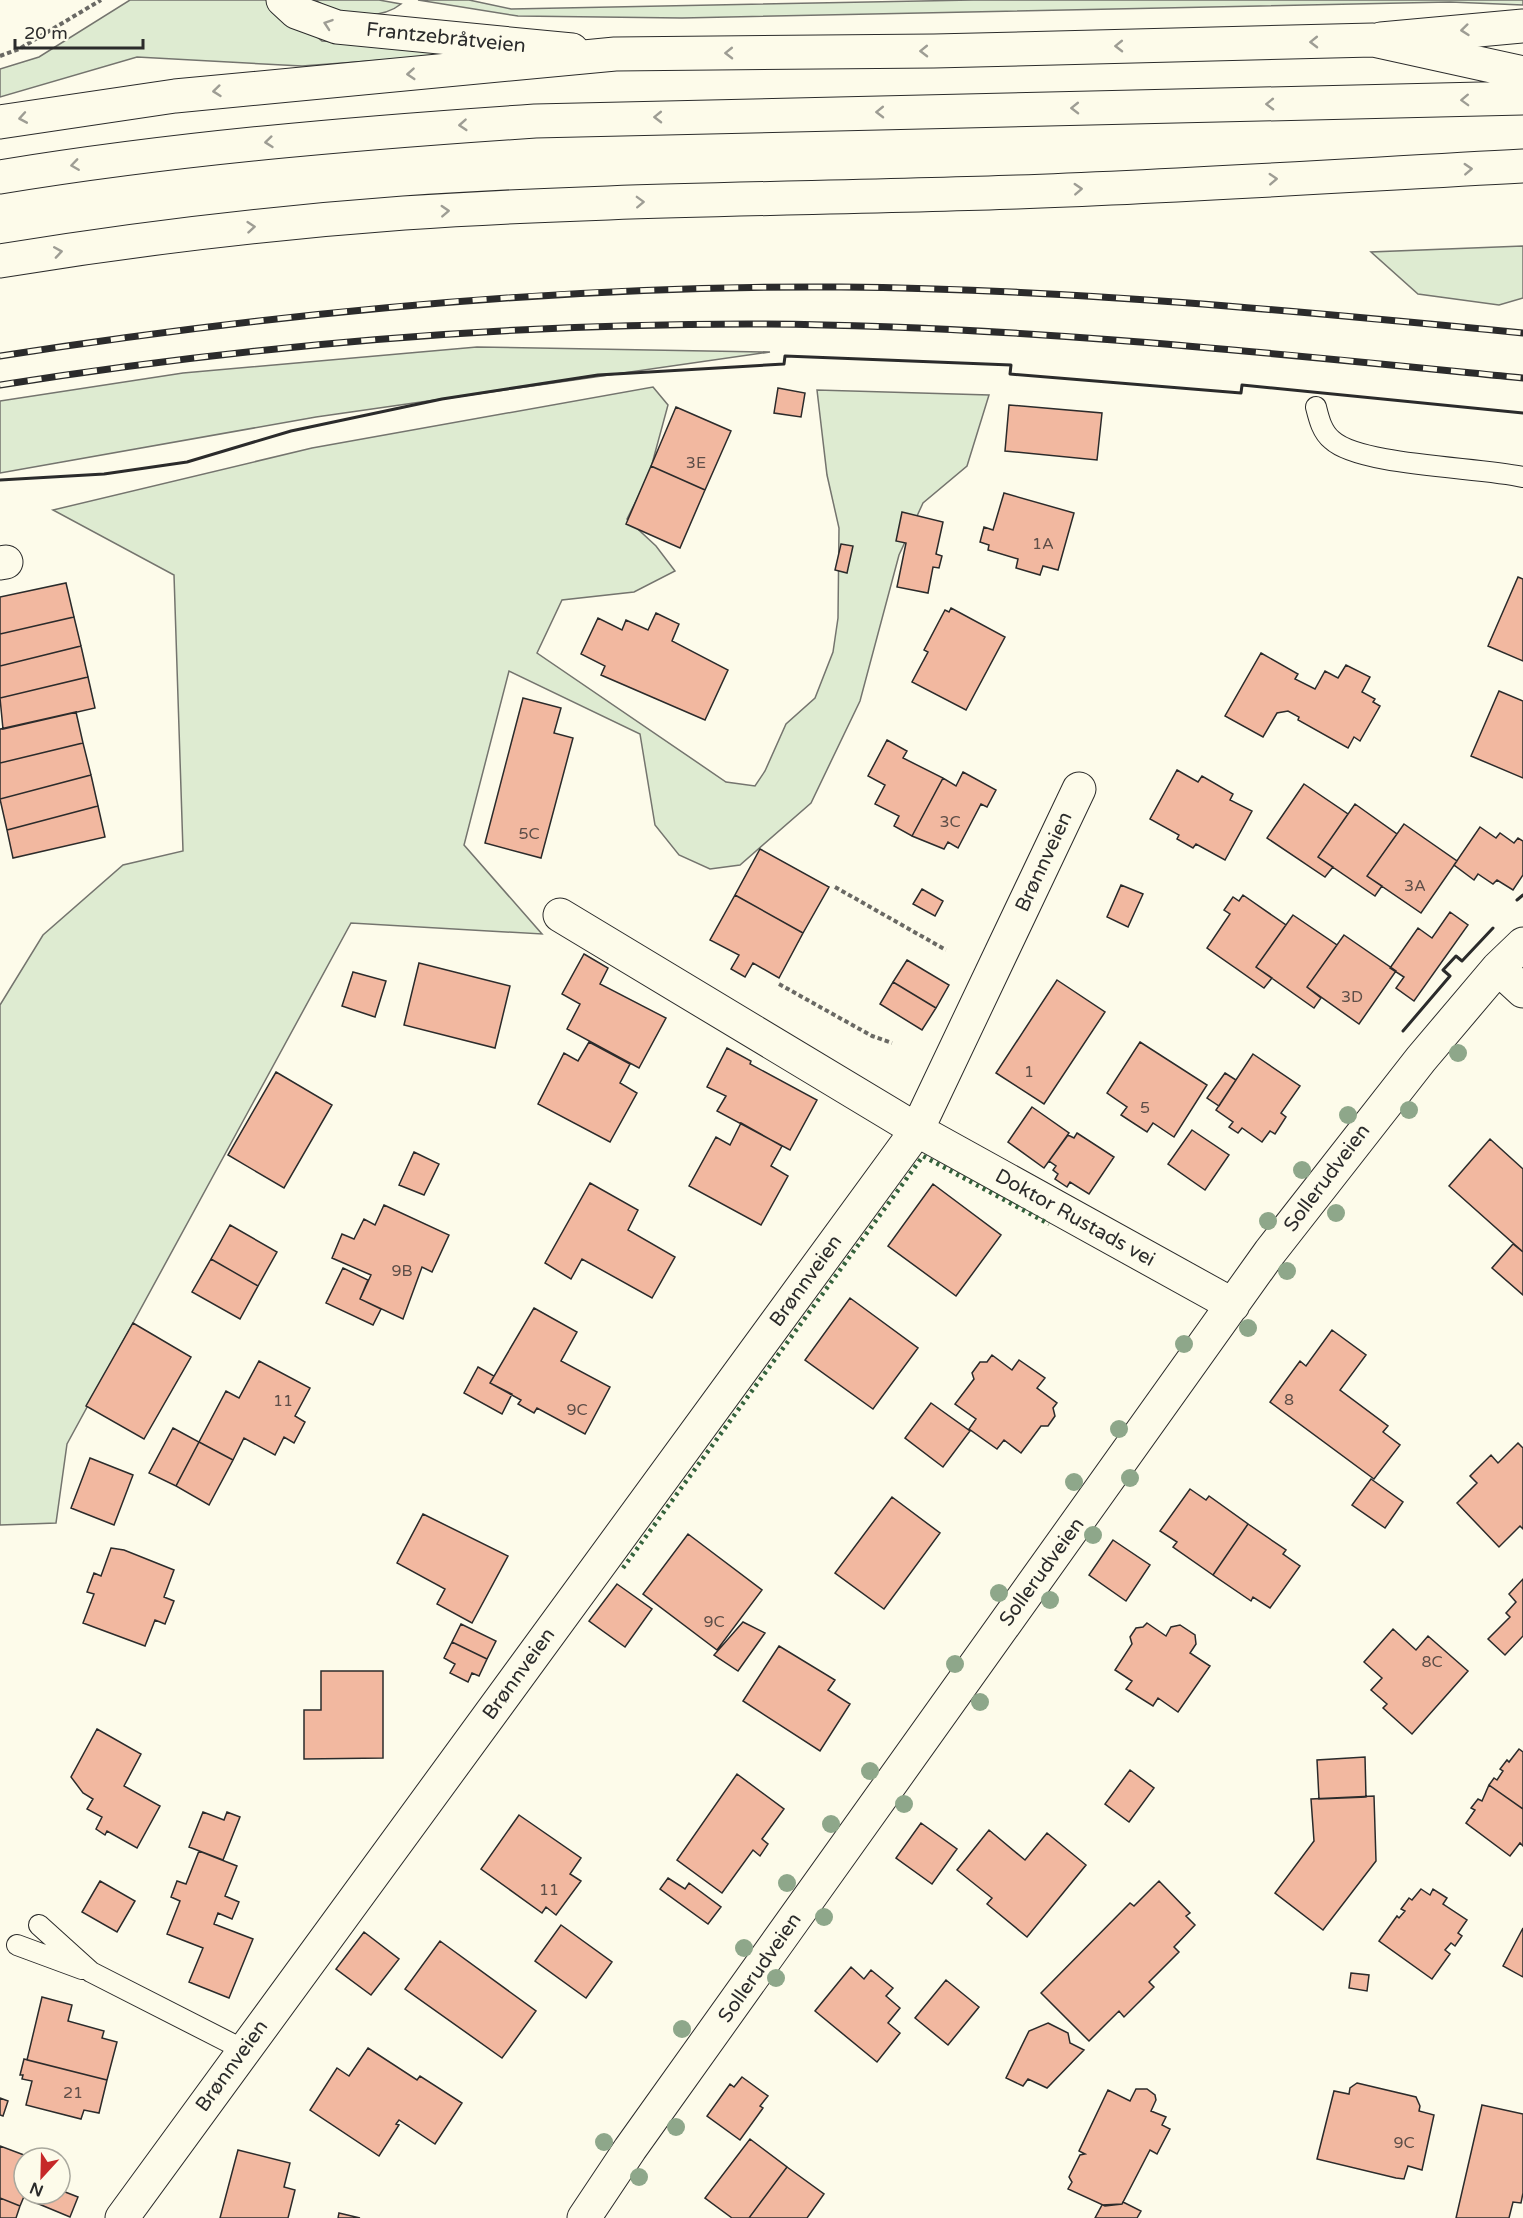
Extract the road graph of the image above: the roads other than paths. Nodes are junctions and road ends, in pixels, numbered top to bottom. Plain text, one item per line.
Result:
1 (283, 0) edge
2 (1523, 26) edge
3 (1373, 40) junction
4 (615, 54) junction
5 (1523, 73) edge
6 (1523, 99) edge
7 (0, 122) edge
8 (1523, 166) edge
9 (0, 177) edge
10 (0, 261) edge
11 (1316, 407) dead end
12 (1523, 477) edge
13 (1079, 789) dead end
14 (560, 915) dead end
15 (1523, 944) edge
16 (1498, 968) junction
17 (1523, 991) edge
18 (916, 1130) junction
19 (1233, 1305) junction
20 (39, 1925) dead end
21 (17, 1945) dead end
22 (90, 1972) junction
23 (244, 2050) junction
24 (122, 2218) edge
25 (584, 2218) edge

4 -> 1 main road, Frantzebråtveien
2 -> 3 main road
3 -> 4 main road
3 - 5 main road
4 -> 7 main road
6 -> 9 main road
10 -> 8 main road
11 - 12 lane
13 - 18 main road, Brønnveien
14 - 18 main road
15 - 16 main road, Sollerudveien
16 - 17 main road
16 - 19 main road, Sollerudveien
18 - 19 main road, Doktor Rustads vei
18 - 23 main road, Brønnveien
19 - 25 main road, Sollerudveien
20 - 22 lane
21 - 22 lane
22 - 23 lane
23 - 24 main road, Brønnveien

